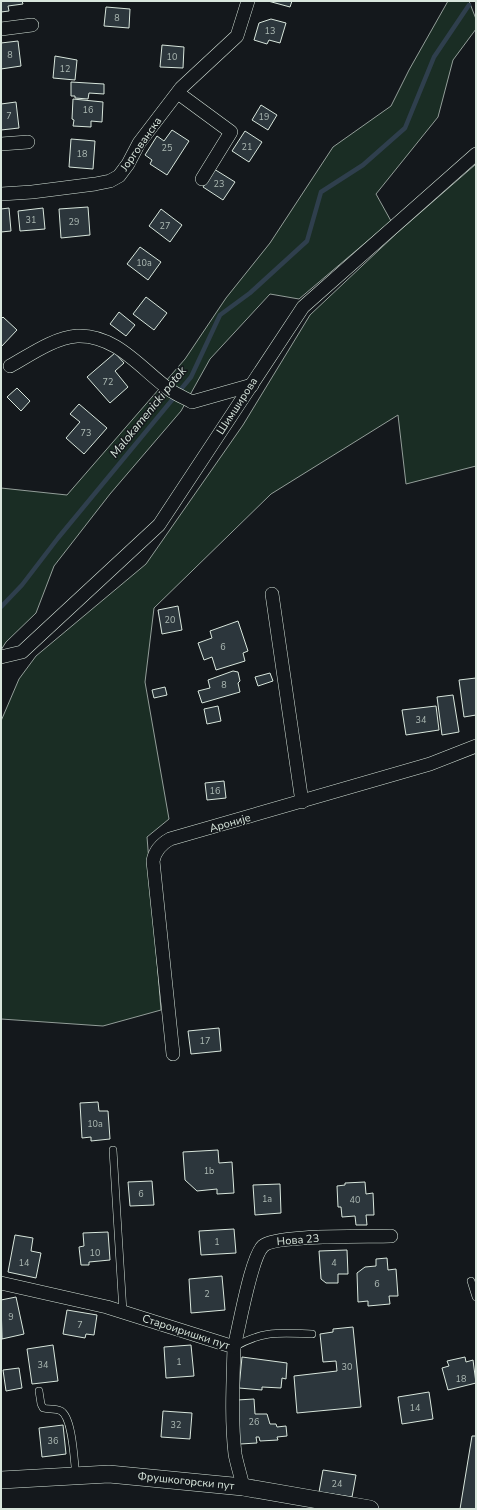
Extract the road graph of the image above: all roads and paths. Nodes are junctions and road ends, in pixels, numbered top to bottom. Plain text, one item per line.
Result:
1 (248, 1) edge
2 (32, 25) dead end
3 (1, 29) edge
4 (178, 92) junction
5 (28, 142) dead end
6 (1, 144) edge
7 (476, 154) edge
8 (202, 179) dead end
9 (1, 194) edge
10 (10, 366) dead end
11 (252, 385) junction
12 (272, 594) dead end
13 (1, 657) edge
14 (476, 746) edge
15 (302, 802) junction
16 (173, 1054) dead end
17 (113, 1150) dead end
18 (391, 1236) dead end
19 (470, 1281) dead end
20 (1, 1283) edge
21 (476, 1297) edge
22 (123, 1312) junction
23 (312, 1334) dead end
24 (234, 1347) junction
25 (39, 1391) dead end
26 (76, 1476) junction
27 (1, 1480) edge
28 (243, 1487) junction
29 (319, 1504) edge
30 (370, 1509) edge

1 - 4 street, Јоргованска
2 - 3 street
4 - 8 street
4 - 9 street, Јоргованска
5 - 6 street
7 - 11 street, Шимширова
10 - 11 street
11 - 13 street, Шимширова
12 - 15 street
14 - 15 street, Ароније
15 - 16 street, Ароније
17 - 22 lane
18 - 24 street, Нова 23
19 - 21 lane
20 - 22 street, Староиришки пут
22 - 24 street, Староиришки пут
23 - 24 lane
24 - 28 street, Староиришки пут
25 - 26 lane
26 - 27 street, Фрушкогорски пут
26 - 28 street, Фрушкогорски пут
28 - 29 street, Фрушкогорски пут
29 - 30 street, Фрушкогорски пут

